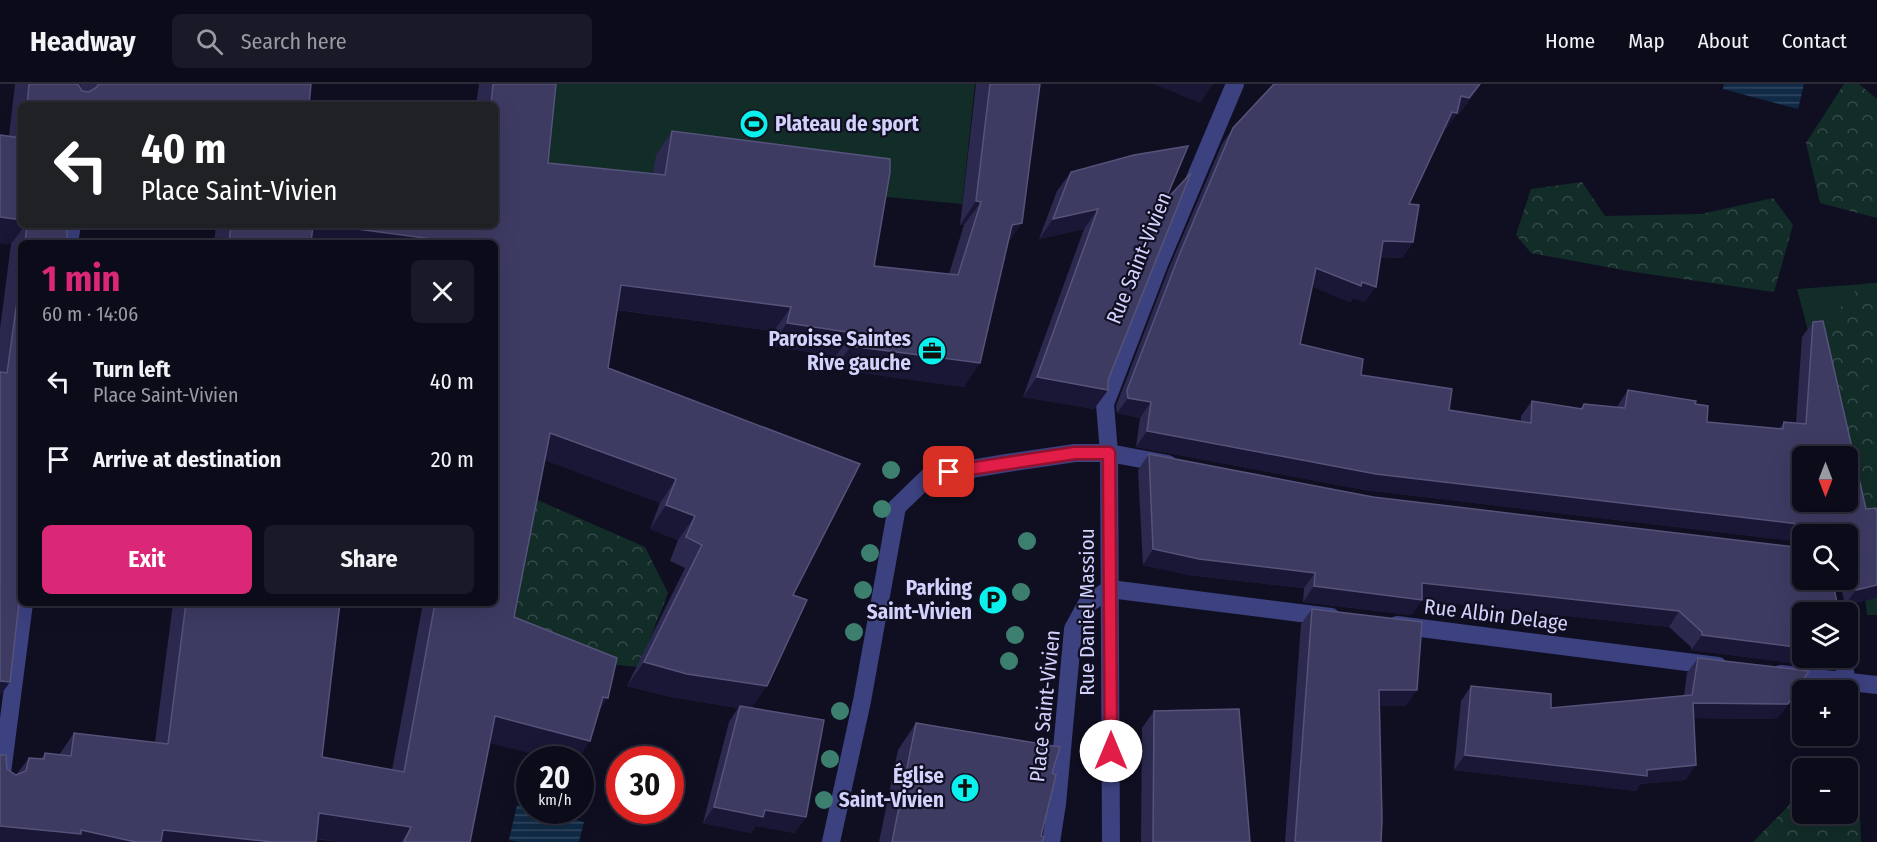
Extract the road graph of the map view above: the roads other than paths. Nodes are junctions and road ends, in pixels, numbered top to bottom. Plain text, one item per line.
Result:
1 (1235, 84) edge
2 (1109, 453) junction
3 (1190, 468) edge
4 (1110, 590) junction
5 (24, 606) edge
6 (1347, 619) edge
7 (1383, 624) edge
8 (1740, 668) edge
9 (1763, 671) edge
10 (1832, 680) edge
11 (1858, 683) edge
12 (1877, 685) edge
13 (0, 788) edge
14 (831, 842) edge
15 (1051, 842) edge
16 (1111, 842) edge

1 - 2 street, Rue Saint-Vivien
2 - 3 street
2 - 4 street, Rue Daniel Massiou
2 - 14 street
4 - 6 street
4 - 15 street, Place Saint-Vivien
4 - 16 street, Rue Daniel Massiou
5 - 13 street
7 - 8 street, Rue Albin Delage
9 - 10 street
11 - 12 street

